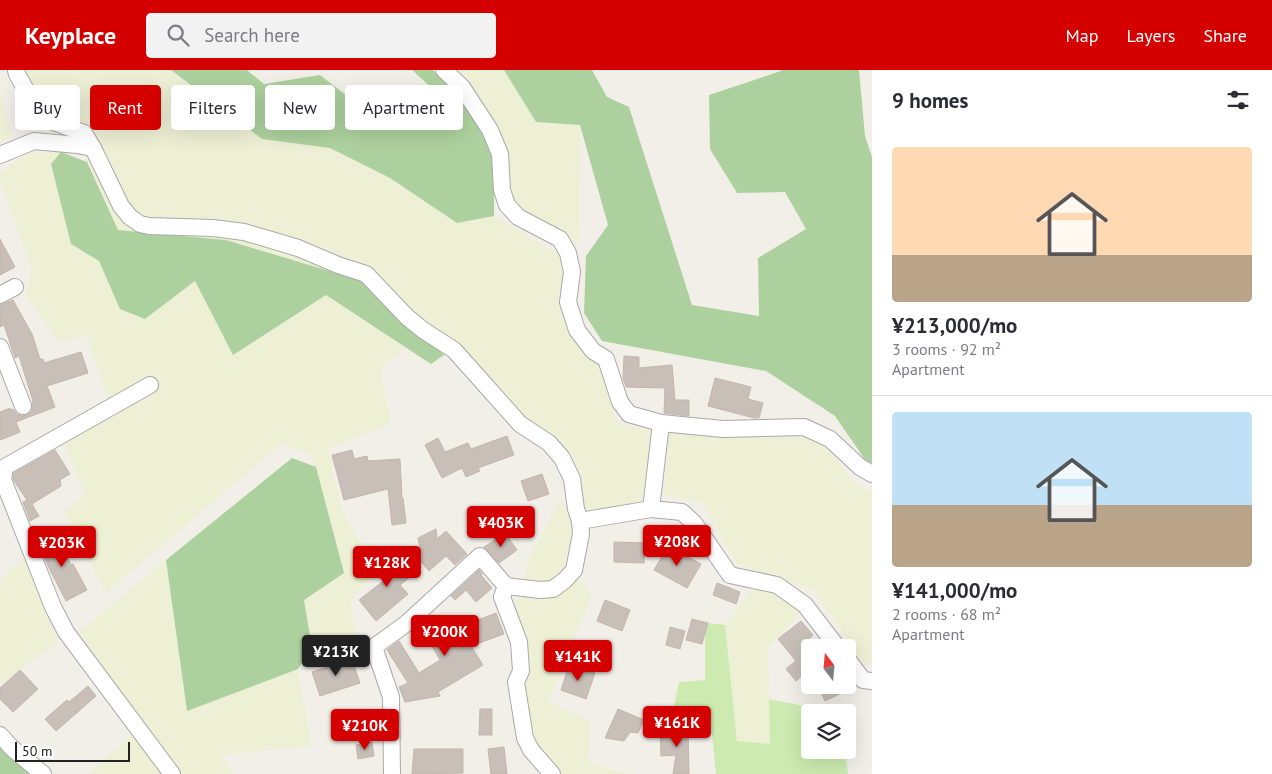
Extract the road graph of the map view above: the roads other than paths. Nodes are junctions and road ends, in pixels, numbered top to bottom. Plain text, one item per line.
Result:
1 (16, 70) edge
2 (444, 70) edge
3 (93, 148) junction
4 (0, 155) edge
5 (15, 287) dead end
6 (0, 295) edge
7 (0, 348) edge
8 (150, 385) dead end
9 (23, 406) dead end
10 (661, 423) junction
11 (872, 474) edge
12 (1, 477) edge
13 (652, 509) junction
14 (580, 521) junction
15 (506, 586) junction
16 (831, 639) edge
17 (856, 671) edge
18 (872, 681) edge
19 (0, 735) edge
20 (42, 774) edge
21 (172, 774) edge
22 (392, 774) edge
23 (552, 774) edge

1 - 3 street
2 - 10 street
3 - 4 street
3 - 14 street
5 - 6 street
7 - 9 street
8 - 12 street
10 - 11 street
10 - 13 street
12 - 21 street
13 - 14 street
13 - 16 street
14 - 15 street
15 - 22 street
15 - 23 street
17 - 18 street
19 - 20 street

